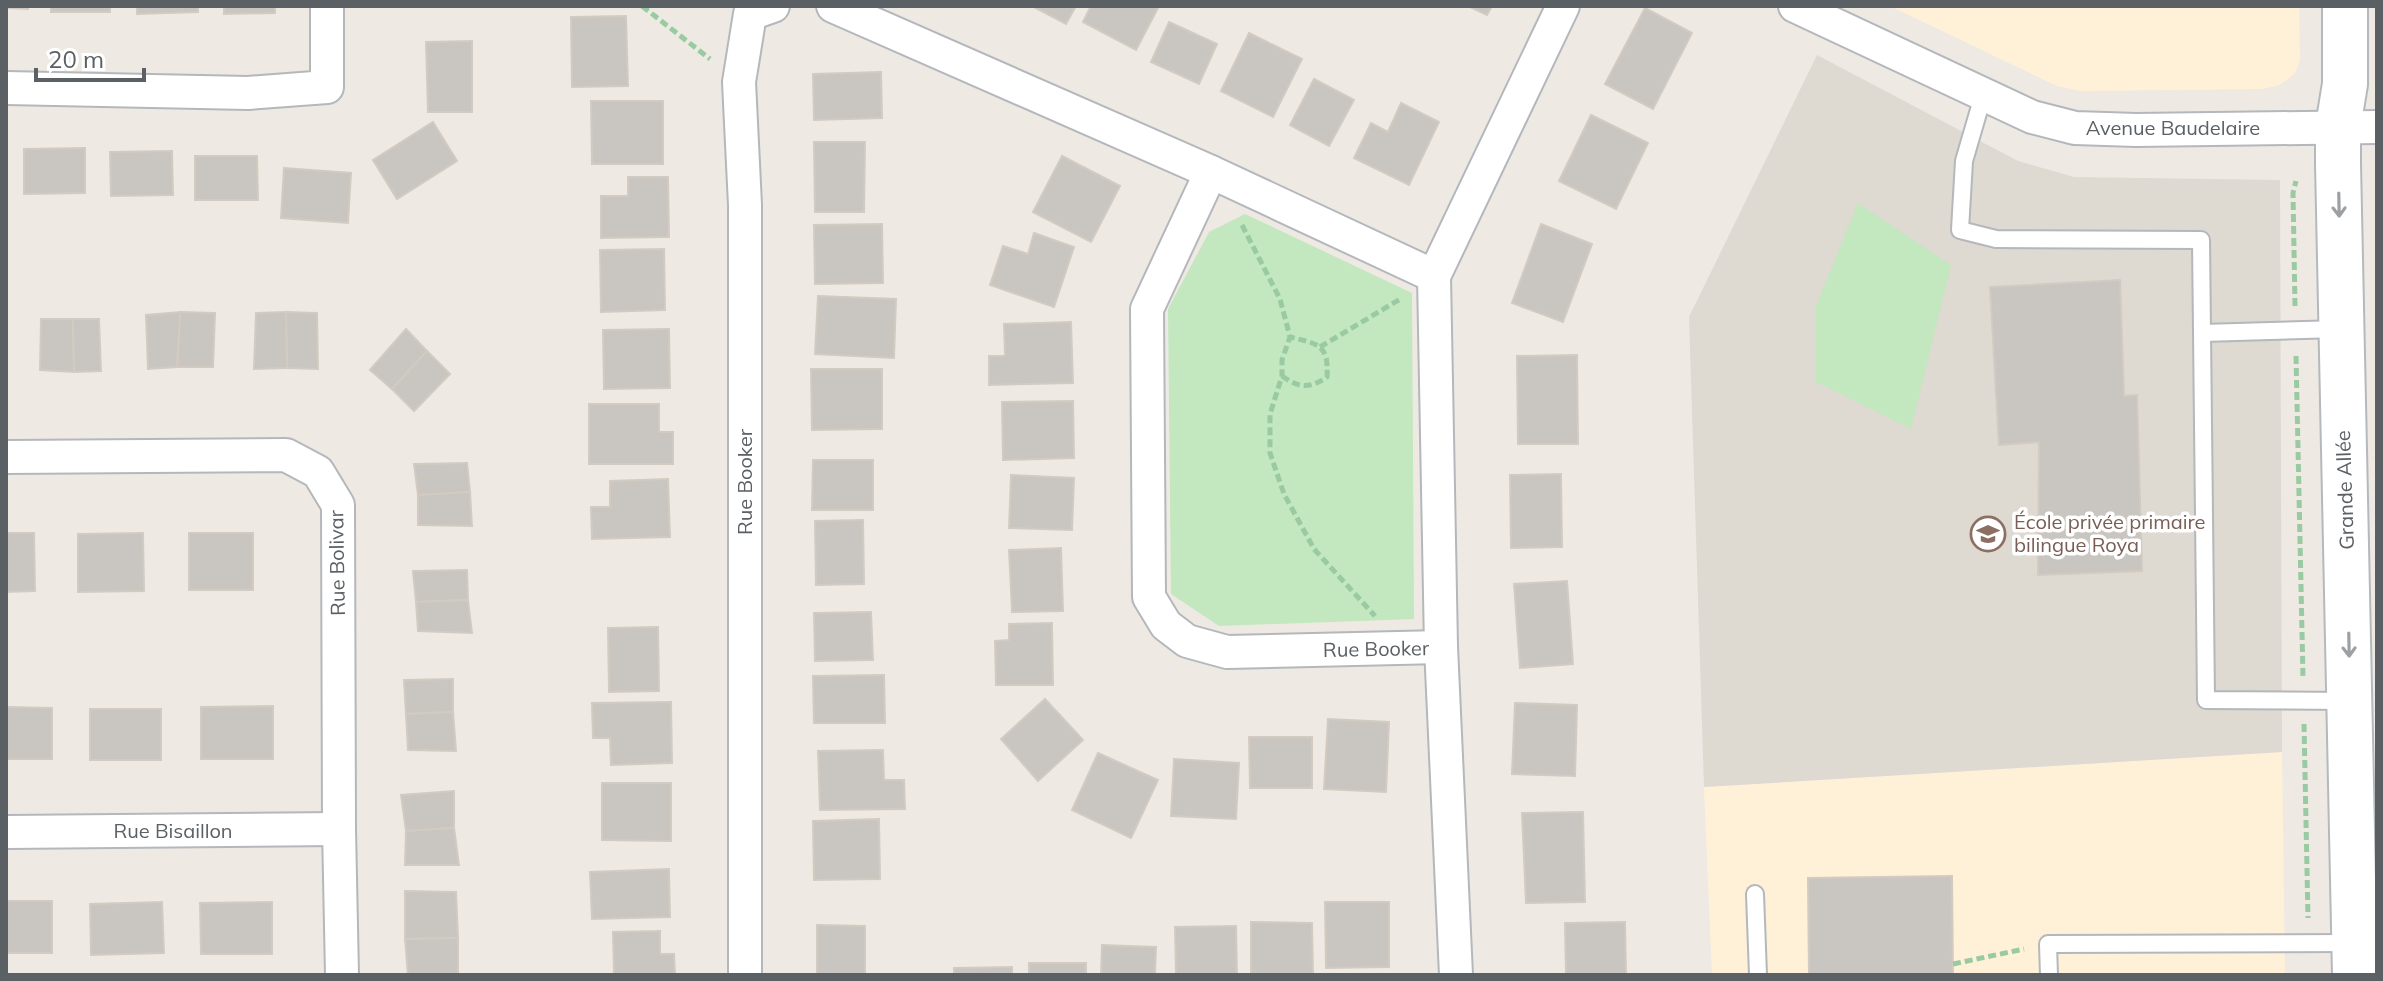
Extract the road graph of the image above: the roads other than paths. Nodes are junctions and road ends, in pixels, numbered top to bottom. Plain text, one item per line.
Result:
1 (327, 6) edge
2 (773, 6) edge
3 (833, 6) edge
4 (1563, 6) edge
5 (1795, 6) edge
6 (2345, 6) edge
7 (6, 88) edge
8 (1983, 96) junction
9 (2357, 127) edge
10 (1211, 172) junction
11 (1434, 276) junction
12 (2340, 329) junction
13 (2202, 333) junction
14 (6, 457) edge
15 (1441, 647) junction
16 (2350, 701) junction
17 (339, 829) junction
18 (6, 832) edge
19 (1755, 894) dead end
20 (2354, 959) edge
21 (342, 975) edge
22 (745, 975) edge
23 (1456, 975) edge
24 (1758, 975) edge
25 (2049, 975) edge

1 - 7 street
2 - 22 street, Rue Booker
3 - 10 street
4 - 11 street, Rue Booker
5 - 8 street, Avenue Baudelaire
6 - 9 main road, Grande Allée
8 - 9 street, Avenue Baudelaire
8 - 13 lane
9 -> 12 main road, Grande Allée
10 - 11 street
10 - 15 street, Rue Booker
11 - 15 street, Rue Booker
12 - 13 lane
12 -> 16 main road, Grande Allée
13 - 16 lane
14 - 17 street, Rue Bolivar
15 - 23 street, Rue Booker
16 - 20 main road, Grande Allée
17 - 18 street, Rue Bisaillon
17 - 21 street, Rue Bolivar
19 - 24 lane
20 - 25 lane

